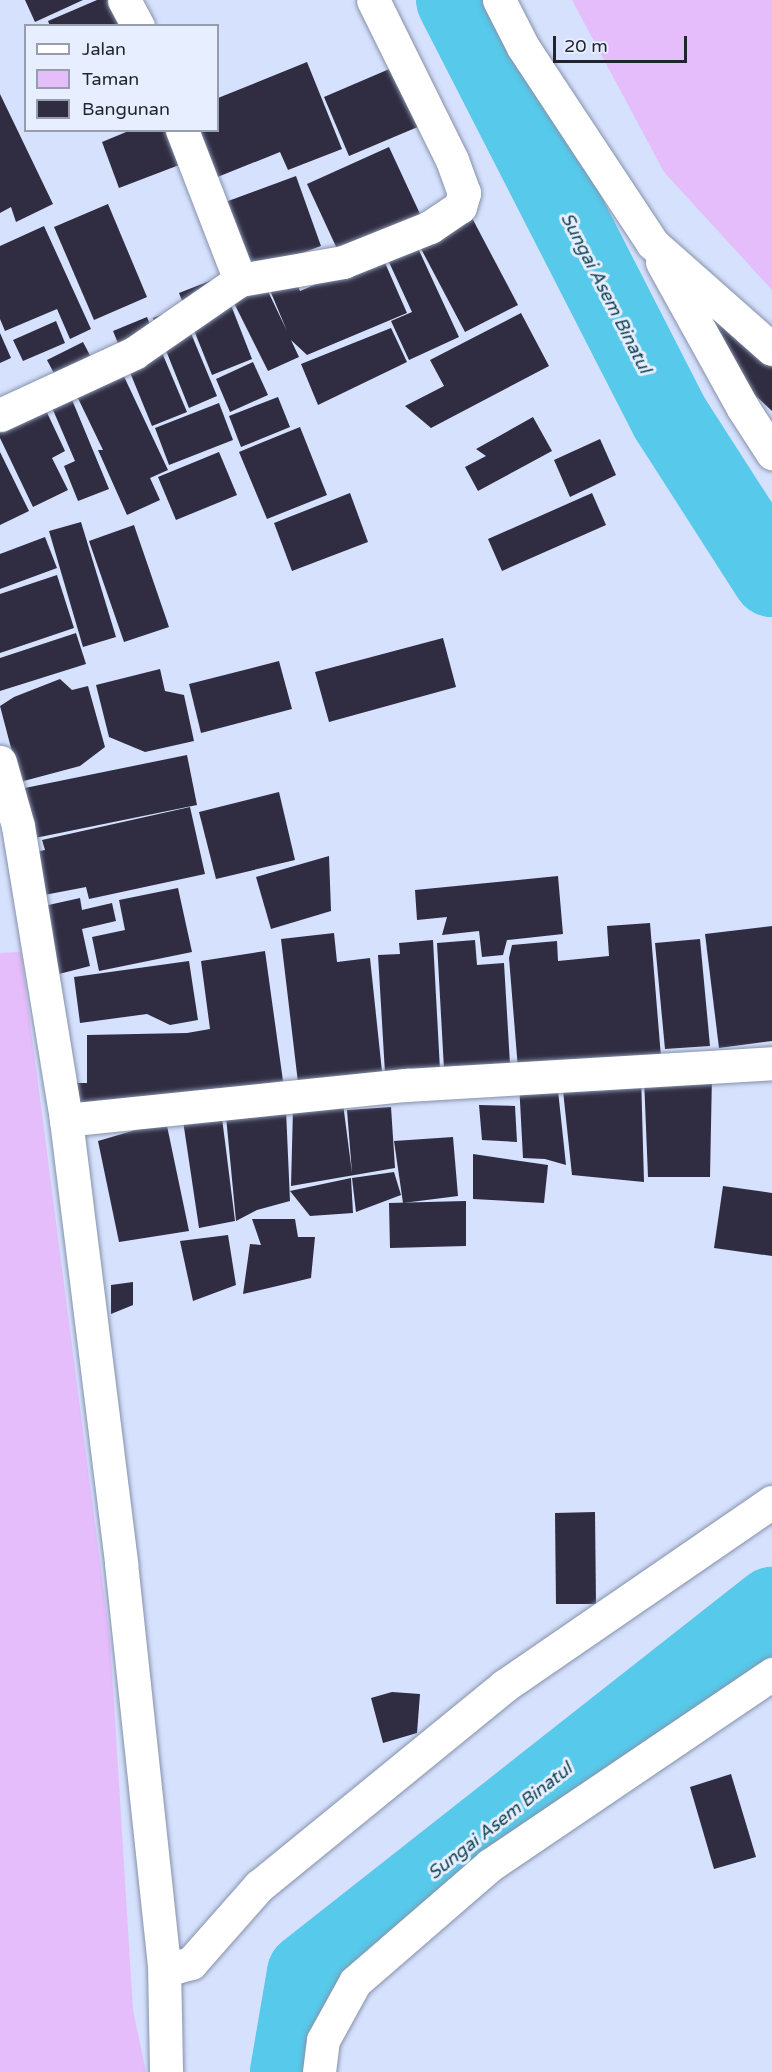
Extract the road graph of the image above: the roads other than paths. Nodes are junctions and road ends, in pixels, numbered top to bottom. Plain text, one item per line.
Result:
1 (124, 0) edge
2 (373, 0) edge
3 (499, 0) edge
4 (137, 24) edge
5 (183, 132) edge
6 (652, 243) junction
7 (240, 280) junction
8 (772, 349) edge
9 (0, 415) edge
10 (772, 453) edge
11 (0, 762) edge
12 (772, 1063) edge
13 (66, 1120) junction
14 (772, 1502) edge
15 (772, 1674) edge
16 (164, 1965) junction
17 (166, 2072) edge
18 (319, 2072) edge

1 - 4 street
2 - 7 street
3 - 6 street
5 - 7 street
6 - 8 street
6 - 10 street
7 - 9 street
11 - 13 street
12 - 13 street
13 - 16 street
14 - 16 street
15 - 18 street
16 - 17 street

